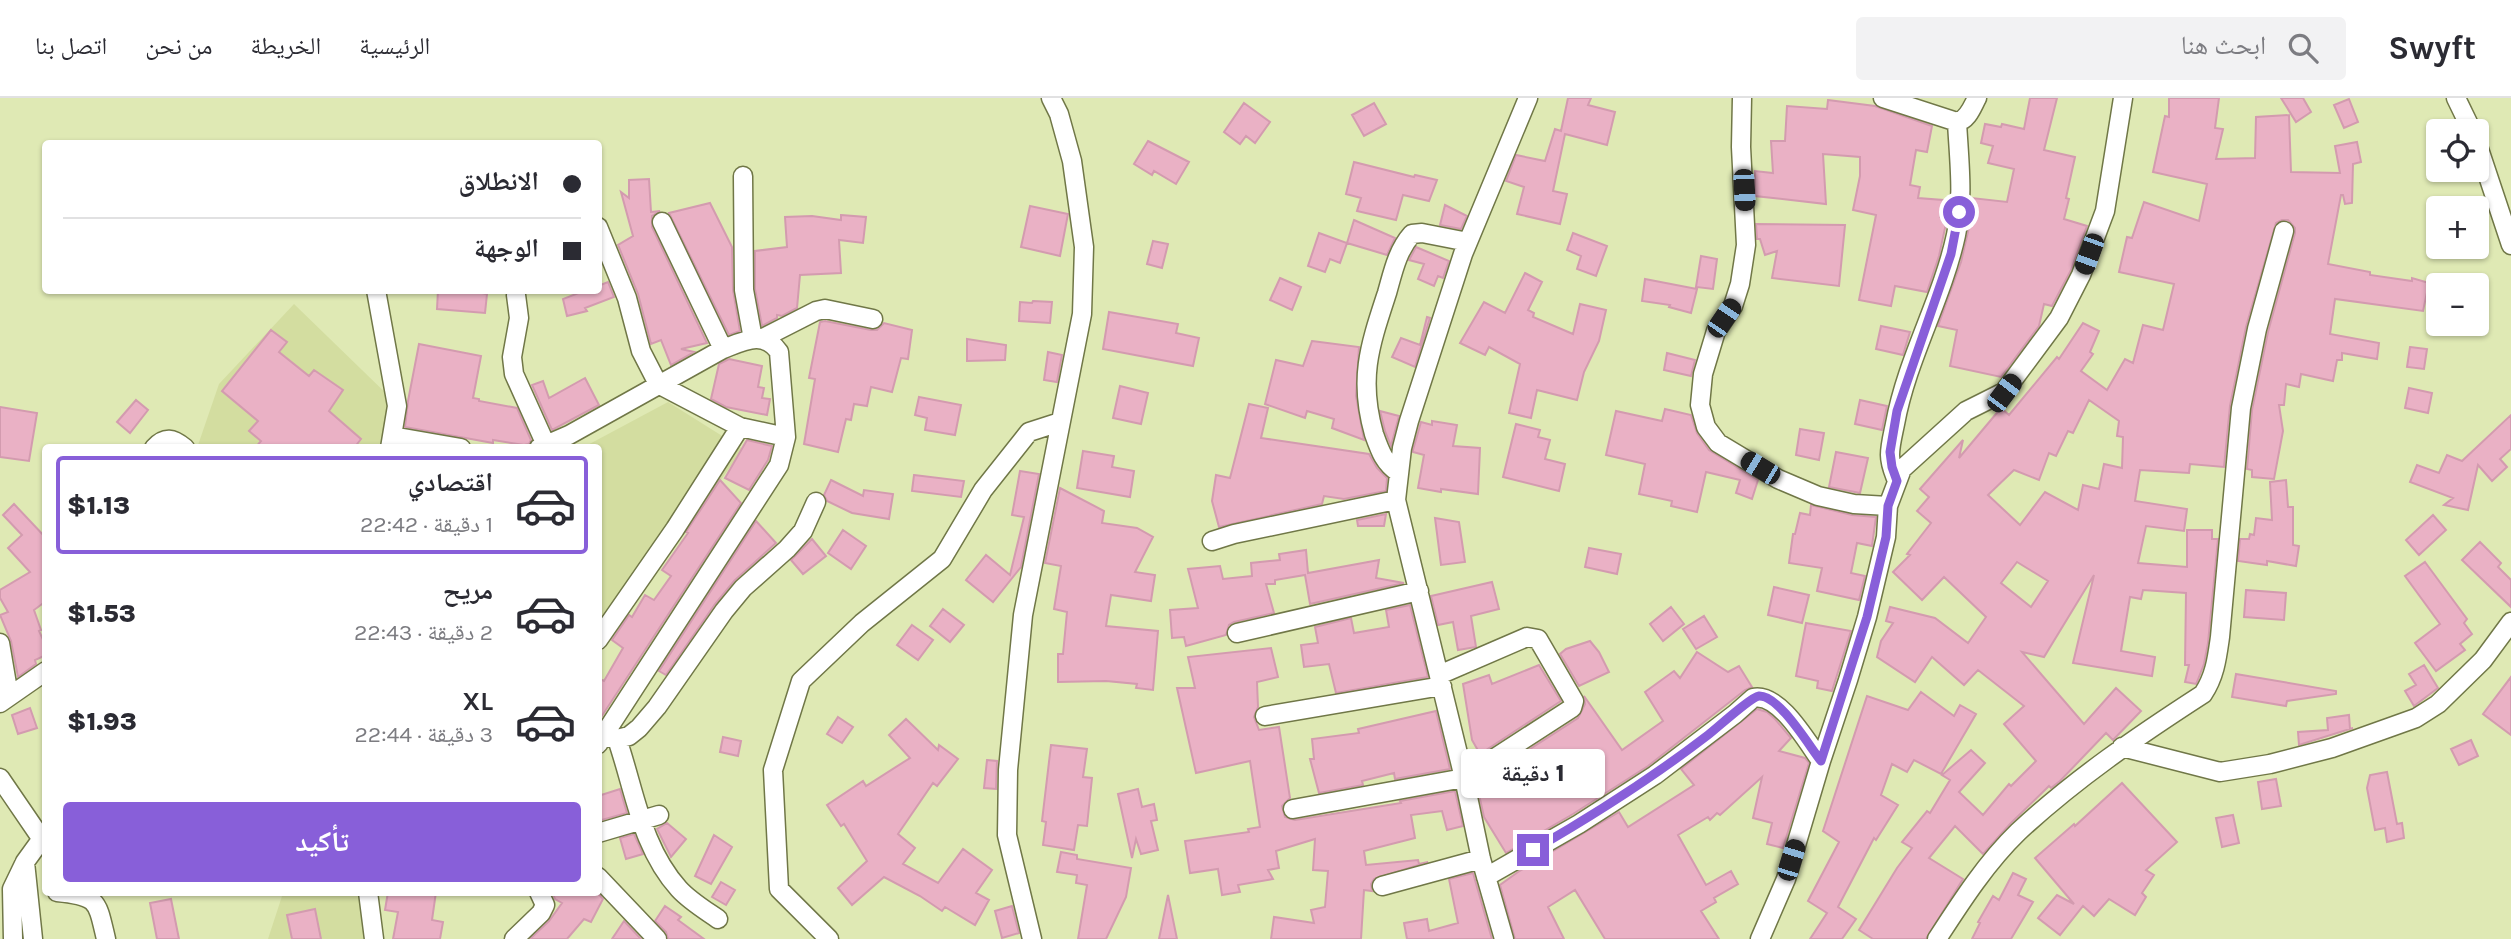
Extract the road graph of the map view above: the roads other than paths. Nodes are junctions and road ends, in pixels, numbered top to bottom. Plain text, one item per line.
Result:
1 (1051, 98) edge
2 (1528, 98) edge
3 (1742, 98) edge
4 (1883, 98) edge
5 (1977, 98) edge
6 (2123, 98) edge
7 (2456, 98) edge
8 (2466, 119) edge
9 (1957, 122) junction
10 (743, 176) dead end
11 (2489, 179) edge
12 (662, 222) dead end
13 (2284, 231) dead end
14 (602, 236) edge
15 (1468, 242) junction
16 (2511, 245) edge
17 (377, 294) edge
18 (516, 295) dead end
19 (873, 319) dead end
20 (758, 339) junction
21 (723, 349) junction
22 (659, 384) junction
23 (1060, 422) junction
24 (740, 427) junction
25 (786, 437) junction
26 (391, 442) edge
27 (159, 444) edge
28 (180, 444) edge
29 (414, 444) edge
30 (542, 444) edge
31 (549, 444) edge
32 (1399, 473) junction
33 (1897, 481) junction
34 (1395, 500) junction
35 (817, 502) dead end
36 (1888, 506) junction
37 (1212, 541) dead end
38 (1419, 591) junction
39 (2511, 622) edge
40 (1237, 633) dead end
41 (602, 634) edge
42 (0, 643) edge
43 (42, 674) edge
44 (1440, 680) junction
45 (5, 699) edge
46 (1265, 716) dead end
47 (606, 740) edge
48 (2122, 747) junction
49 (1821, 761) junction
50 (0, 778) edge
51 (1464, 778) junction
52 (1293, 808) dead end
53 (659, 815) dead end
54 (640, 820) junction
55 (602, 832) edge
56 (42, 834) edge
57 (42, 836) edge
58 (1481, 859) junction
59 (1486, 877) junction
60 (602, 881) edge
61 (1382, 886) dead end
62 (21, 888) edge
63 (85, 896) edge
64 (369, 896) edge
65 (540, 896) edge
66 (718, 919) dead end
67 (13, 939) edge
68 (33, 939) edge
69 (106, 939) edge
70 (374, 939) edge
71 (514, 939) edge
72 (657, 939) edge
73 (830, 939) edge
74 (1032, 939) edge
75 (1504, 939) edge
76 (1760, 939) edge
77 (1937, 939) edge

1 - 23 street
2 - 15 street
3 - 36 street
4 - 9 street
5 - 9 street
6 - 33 street
7 - 8 street
9 - 33 street
10 - 20 street
11 - 16 street
12 - 21 street
13 - 48 street
14 - 22 street
15 - 32 street
15 - 32 street
17 - 26 street
18 - 30 street
19 - 20 street
20 - 21 street
20 - 25 street
21 - 22 street
22 - 24 street
22 - 31 street
23 - 73 street
23 - 74 street
24 - 25 street
24 - 41 street
25 - 47 street
26 - 29 street
27 - 28 street
32 - 34 street
33 - 36 street
34 - 37 street
34 - 38 street
35 - 47 street
36 - 49 street
38 - 40 street
38 - 44 street
39 - 48 street
42 - 45 street
43 - 45 street
44 - 46 street
44 - 51 street
44 - 51 street
47 - 54 street
48 - 77 street
49 - 59 street
49 - 76 street
50 - 56 street
51 - 52 street
51 - 58 street
53 - 54 street
54 - 55 street
54 - 66 street
57 - 62 street
58 - 59 street
58 - 61 street
59 - 75 street
60 - 72 street
62 - 67 street
62 - 68 street
63 - 69 street
64 - 70 street
65 - 71 street

